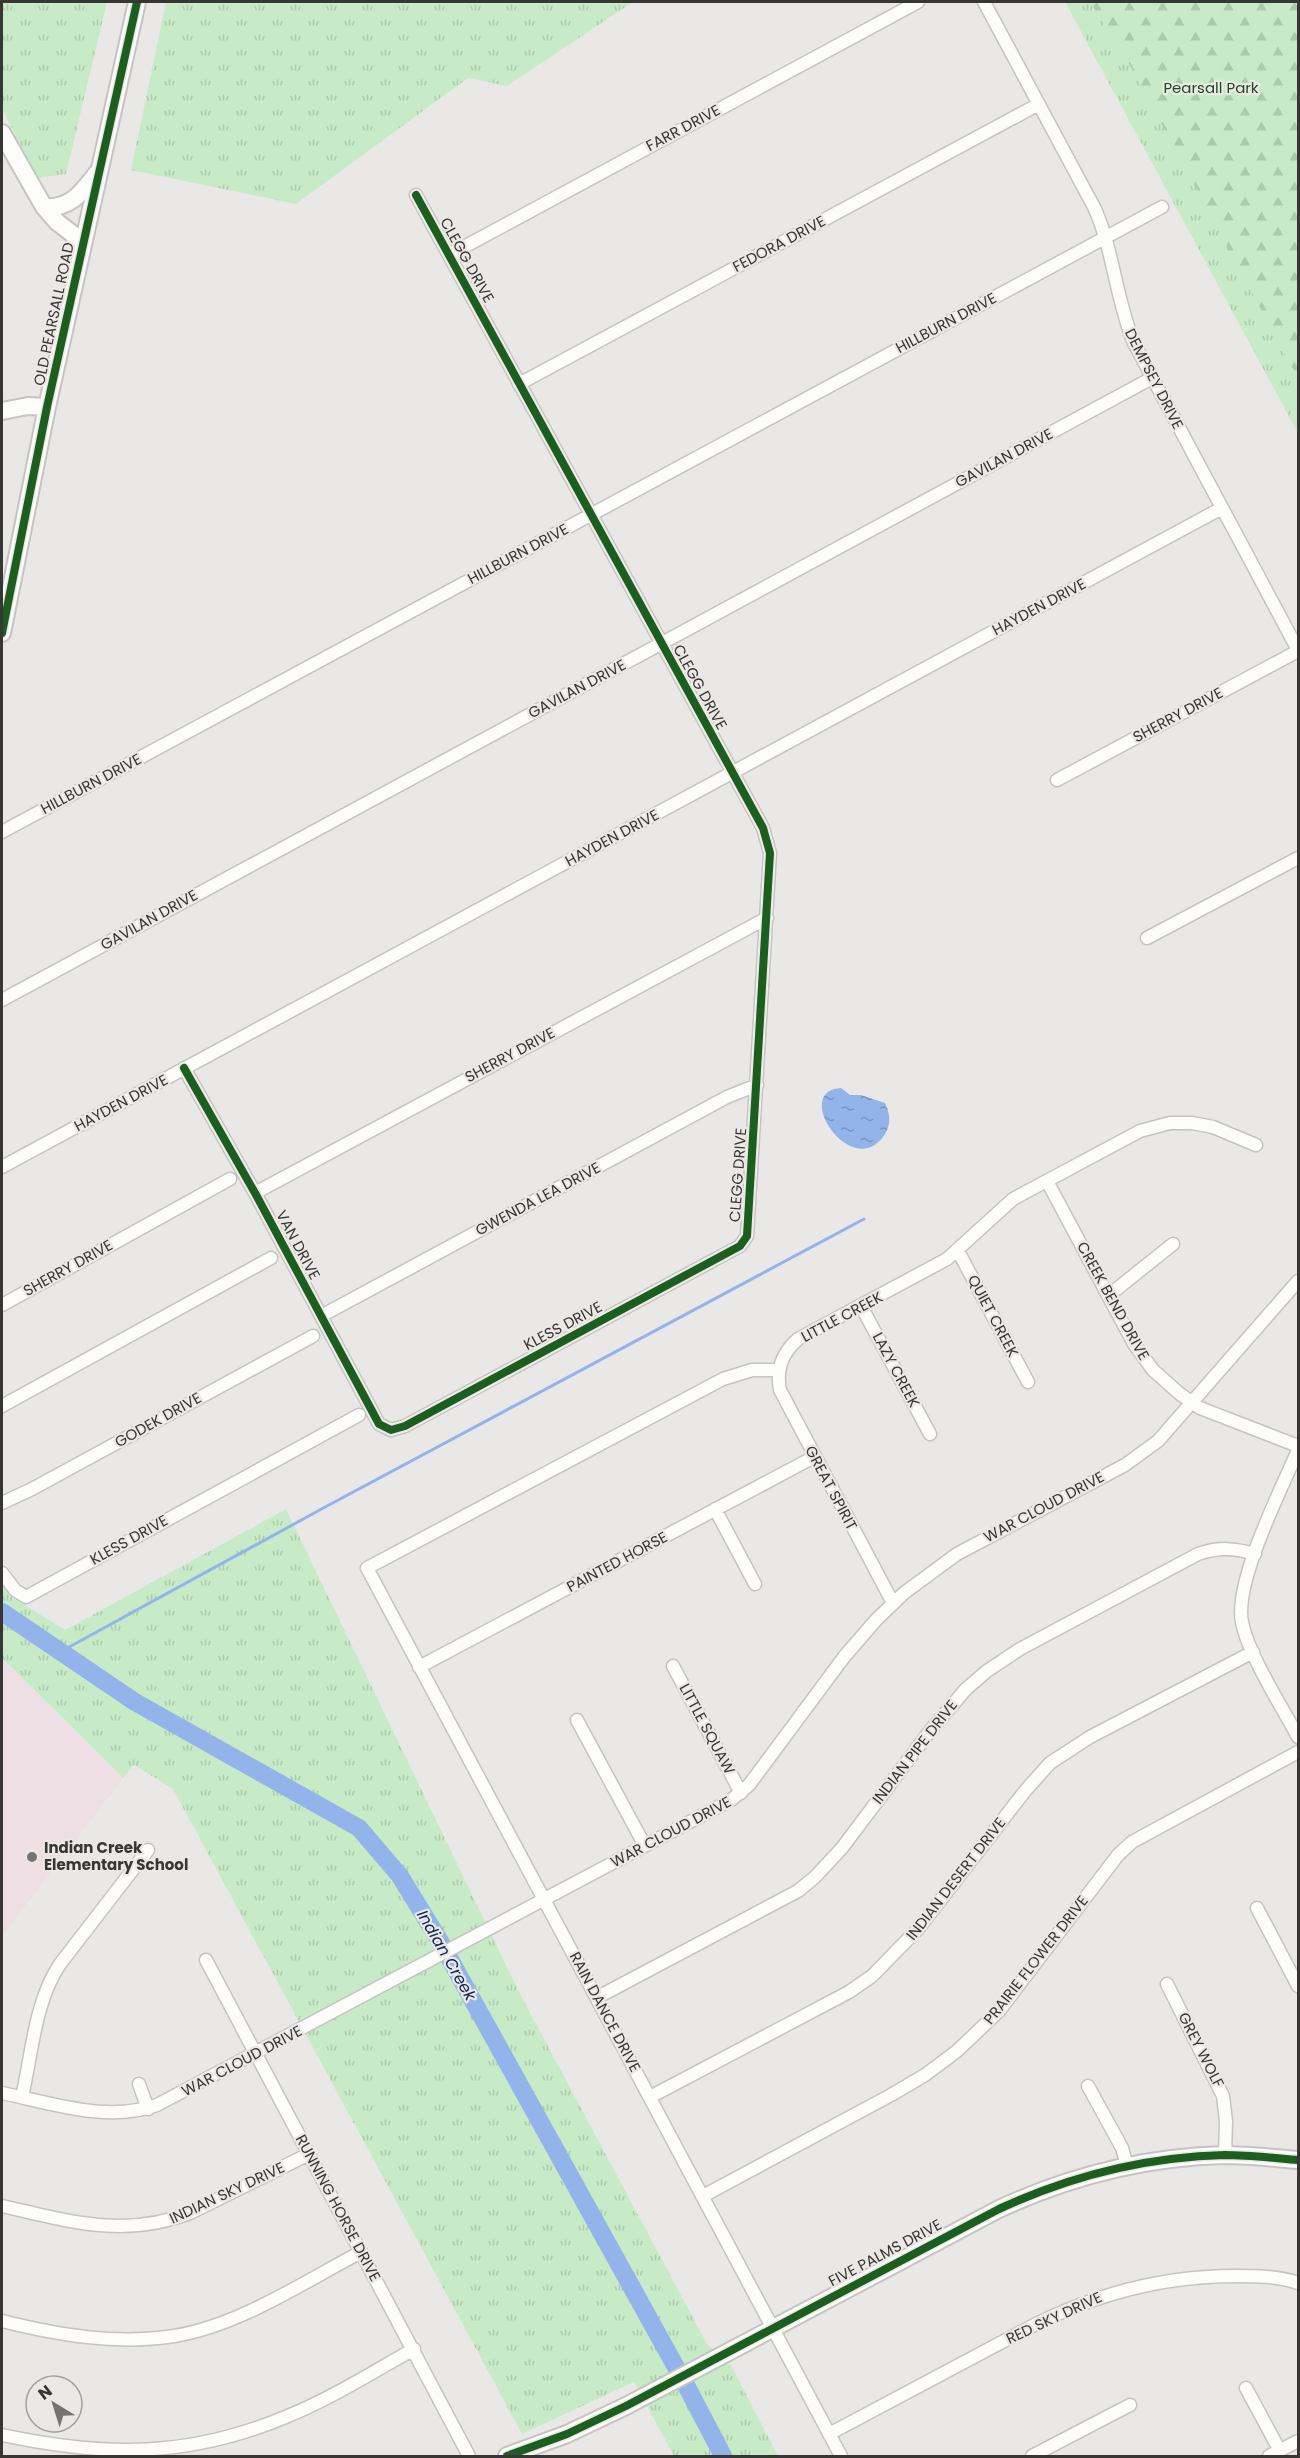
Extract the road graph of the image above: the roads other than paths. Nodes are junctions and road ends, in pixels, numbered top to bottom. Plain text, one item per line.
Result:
1 (137, 2) edge
2 (918, 2) edge
3 (984, 2) edge
4 (1039, 104) junction
5 (2, 133) edge
6 (99, 170) junction
7 (416, 195) dead end
8 (44, 207) junction
9 (1162, 207) dead end
10 (1106, 236) junction
11 (83, 242) junction
12 (449, 255) junction
13 (1152, 378) junction
14 (519, 384) junction
15 (47, 407) junction
16 (2, 411) edge
17 (1222, 508) junction
18 (591, 514) junction
19 (2, 633) edge
20 (661, 644) junction
21 (1299, 651) edge
22 (732, 773) junction
23 (1057, 780) dead end
24 (2, 832) edge
25 (1299, 858) edge
26 (767, 918) junction
27 (1147, 938) dead end
28 (2, 1000) edge
29 (184, 1068) junction
30 (758, 1085) junction
31 (1256, 1145) dead end
32 (2, 1167) edge
33 (230, 1179) dead end
34 (1047, 1180) junction
35 (255, 1193) junction
36 (745, 1240) joint
37 (1173, 1244) dead end
38 (958, 1251) junction
39 (272, 1258) dead end
40 (1299, 1281) edge
41 (1108, 1296) junction
42 (2, 1305) edge
43 (861, 1306) junction
44 (321, 1316) junction
45 (313, 1336) dead end
46 (779, 1370) junction
47 (1028, 1382) dead end
48 (1191, 1402) junction
49 (2, 1406) edge
50 (359, 1415) dead end
51 (390, 1431) joint
52 (930, 1434) dead end
53 (1299, 1448) edge
54 (814, 1457) junction
55 (2, 1503) edge
56 (715, 1509) junction
57 (1255, 1554) junction
58 (2, 1573) edge
59 (754, 1584) dead end
60 (893, 1603) junction
61 (1253, 1652) junction
62 (673, 1666) dead end
63 (419, 1667) junction
64 (577, 1720) dead end
65 (1299, 1737) edge
66 (1299, 1752) edge
67 (741, 1793) junction
68 (645, 1846) junction
69 (148, 1850) dead end
70 (544, 1899) junction
71 (1257, 1908) dead end
72 (206, 1960) dead end
73 (1167, 1984) dead end
74 (1299, 1986) edge
75 (598, 1997) junction
76 (256, 2054) junction
77 (139, 2084) dead end
78 (1088, 2086) dead end
79 (2, 2093) edge
80 (22, 2097) junction
81 (650, 2097) junction
82 (148, 2109) junction
83 (309, 2154) junction
84 (1225, 2155) junction
85 (1299, 2160) edge
86 (1127, 2166) junction
87 (703, 2196) junction
88 (2, 2206) edge
89 (361, 2252) junction
90 (1299, 2283) edge
91 (2, 2321) edge
92 (773, 2327) junction
93 (414, 2349) junction
94 (1246, 2388) dead end
95 (1130, 2405) dead end
96 (829, 2433) junction
97 (2, 2435) edge
98 (1299, 2441) edge
99 (1274, 2454) edge
100 (469, 2457) edge
101 (507, 2457) edge
102 (841, 2457) edge
103 (1032, 2457) edge

1 - 6 street, OLD PEARSALL ROAD
2 - 12 street, FARR DRIVE
3 - 4 street, DEMPSEY DRIVE
4 - 10 street, DEMPSEY DRIVE
4 - 14 street, FEDORA DRIVE
5 - 8 street
6 - 8 street
6 - 11 street, OLD PEARSALL ROAD
7 - 12 street, CLEGG DRIVE
8 - 11 street
9 - 10 street, HILLBURN DRIVE
10 - 13 street, DEMPSEY DRIVE
10 - 18 street, HILLBURN DRIVE
11 - 15 street, OLD PEARSALL ROAD
12 - 14 street, CLEGG DRIVE
13 - 17 street, DEMPSEY DRIVE
13 - 20 street, GAVILAN DRIVE
14 - 18 street, CLEGG DRIVE
15 - 16 street
15 - 19 street, OLD PEARSALL ROAD
17 - 21 street, DEMPSEY DRIVE
17 - 22 street, HAYDEN DRIVE
18 - 20 street, CLEGG DRIVE
18 - 24 street, HILLBURN DRIVE
20 - 22 street, CLEGG DRIVE
20 - 28 street, GAVILAN DRIVE
21 - 23 street, SHERRY DRIVE
22 - 26 street, CLEGG DRIVE
22 - 29 street, HAYDEN DRIVE
25 - 27 street
26 - 30 street, CLEGG DRIVE
26 - 35 street, SHERRY DRIVE
29 - 32 street, HAYDEN DRIVE
29 - 35 street, VAN DRIVE
30 - 36 street, CLEGG DRIVE
30 - 44 street, GWENDA LEA DRIVE
31 - 34 street, LITTLE CREEK
33 - 42 street, SHERRY DRIVE
34 - 38 street, LITTLE CREEK
34 - 41 street, CREEK BEND DRIVE
35 - 44 street, VAN DRIVE
36 - 51 street, KLESS DRIVE
37 - 41 street
38 - 43 street, LITTLE CREEK
38 - 47 street, QUIET CREEK
39 - 49 street
40 - 48 street, WAR CLOUD DRIVE
41 - 48 street, CREEK BEND DRIVE
43 - 46 street, LITTLE CREEK
43 - 52 street, LAZY CREEK
44 - 51 street, VAN DRIVE
45 - 55 street, GODEK DRIVE
46 - 54 street, GREAT SPIRIT
46 - 63 street, RAIN DANCE DRIVE
48 - 53 street, CREEK BEND DRIVE
48 - 60 street, WAR CLOUD DRIVE
50 - 58 street, KLESS DRIVE
53 - 57 street
54 - 56 street, PAINTED HORSE
54 - 60 street, GREAT SPIRIT
56 - 59 street
56 - 63 street, PAINTED HORSE
57 - 61 street
57 - 75 street, INDIAN PIPE DRIVE
60 - 67 street, WAR CLOUD DRIVE
61 - 65 street
61 - 81 street, INDIAN DESERT DRIVE
62 - 67 street, LITTLE SQUAW
63 - 70 street, RAIN DANCE DRIVE
64 - 68 street
66 - 87 street, PRAIRIE FLOWER DRIVE
67 - 68 street, WAR CLOUD DRIVE
68 - 70 street, WAR CLOUD DRIVE
69 - 80 street
70 - 75 street, RAIN DANCE DRIVE
70 - 76 street, WAR CLOUD DRIVE
71 - 74 street
72 - 76 street, RUNNING HORSE DRIVE
73 - 84 street, GREY WOLF
75 - 81 street, RAIN DANCE DRIVE
76 - 82 street, WAR CLOUD DRIVE
76 - 83 street, RUNNING HORSE DRIVE
77 - 82 street
78 - 86 street
79 - 80 street, WAR CLOUD DRIVE
80 - 82 street, WAR CLOUD DRIVE
81 - 87 street, RAIN DANCE DRIVE
83 - 88 street, INDIAN SKY DRIVE
83 - 89 street, RUNNING HORSE DRIVE
84 - 85 street, FIVE PALMS DRIVE
84 - 86 street, FIVE PALMS DRIVE
86 - 92 street, FIVE PALMS DRIVE
87 - 92 street, RAIN DANCE DRIVE
89 - 91 street
89 - 93 street, RUNNING HORSE DRIVE
90 - 96 street, RED SKY DRIVE
92 - 96 street, RAIN DANCE DRIVE
92 - 101 street, FIVE PALMS DRIVE
93 - 97 street
93 - 100 street, RUNNING HORSE DRIVE
94 - 99 street
95 - 103 street
96 - 102 street, RAIN DANCE DRIVE
98 - 99 street

